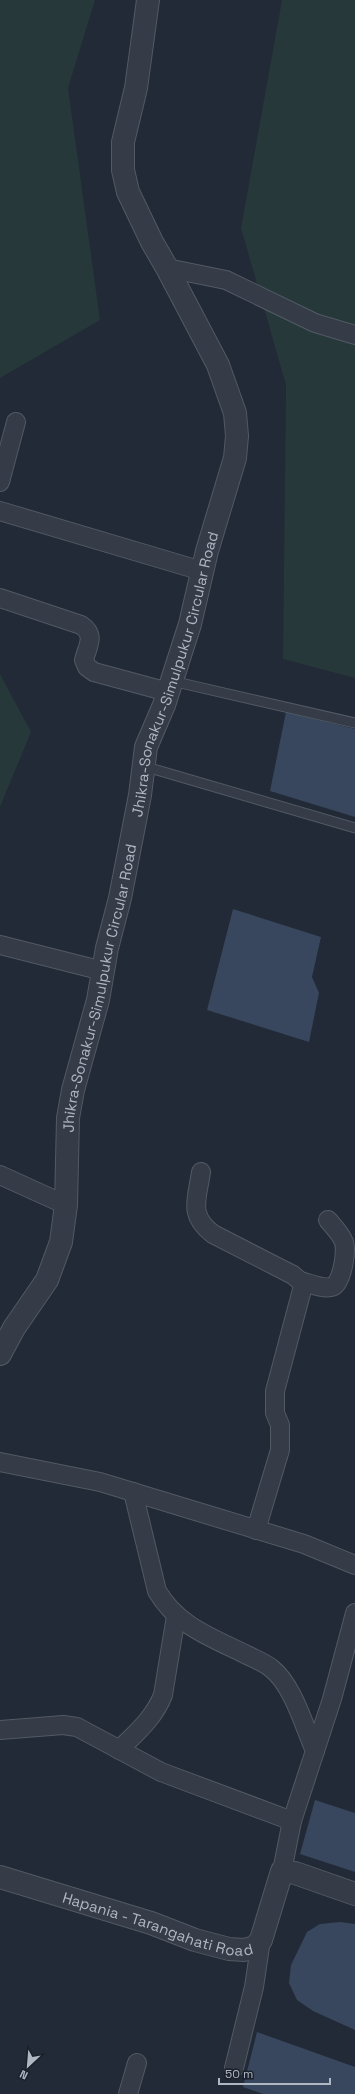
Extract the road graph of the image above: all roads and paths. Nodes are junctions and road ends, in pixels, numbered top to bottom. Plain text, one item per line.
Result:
1 (148, 0) edge
2 (167, 268) junction
3 (355, 335) edge
4 (16, 422) dead end
5 (0, 482) edge
6 (0, 511) edge
7 (202, 571) junction
8 (0, 598) edge
9 (170, 687) junction
10 (355, 723) edge
11 (143, 766) junction
12 (355, 828) edge
13 (0, 945) edge
14 (103, 971) junction
15 (201, 1172) dead end
16 (0, 1176) edge
17 (66, 1205) junction
18 (328, 1220) dead end
19 (300, 1281) junction
20 (0, 1354) edge
21 (0, 1462) edge
22 (133, 1492) junction
23 (256, 1530) junction
24 (355, 1566) edge
25 (355, 1613) edge
26 (176, 1616) junction
27 (0, 1730) edge
28 (119, 1750) junction
29 (315, 1751) junction
30 (292, 1821) junction
31 (282, 1871) junction
32 (0, 1877) edge
33 (355, 1894) edge
34 (261, 1940) junction
35 (136, 2063) dead end
36 (234, 2068) dead end
37 (128, 2094) edge

1 - 2 street, Jhikra-Sonakur-Simulpukur Circular Road
2 - 3 street
2 - 7 street, Jhikra-Sonakur-Simulpukur Circular Road
4 - 5 street
6 - 7 street
7 - 9 street, Jhikra-Sonakur-Simulpukur Circular Road
8 - 9 street
9 - 10 lane
9 - 11 street, Jhikra-Sonakur-Simulpukur Circular Road
11 - 12 lane
11 - 14 street, Jhikra-Sonakur-Simulpukur Circular Road
13 - 14 street
14 - 17 street, Jhikra-Sonakur-Simulpukur Circular Road
15 - 19 street
16 - 17 street
17 - 20 street, Jhikra-Sonakur-Simulpukur Circular Road
18 - 19 street
19 - 23 street
21 - 22 street
22 - 23 street
22 - 26 street
23 - 24 street
25 - 29 street
26 - 28 street
26 - 29 street
27 - 28 street
28 - 30 street
29 - 30 street
30 - 31 street
31 - 33 street
31 - 34 street, Hapania - Tarangahati Road
32 - 34 street, Hapania - Tarangahati Road
34 - 36 street
35 - 37 street

